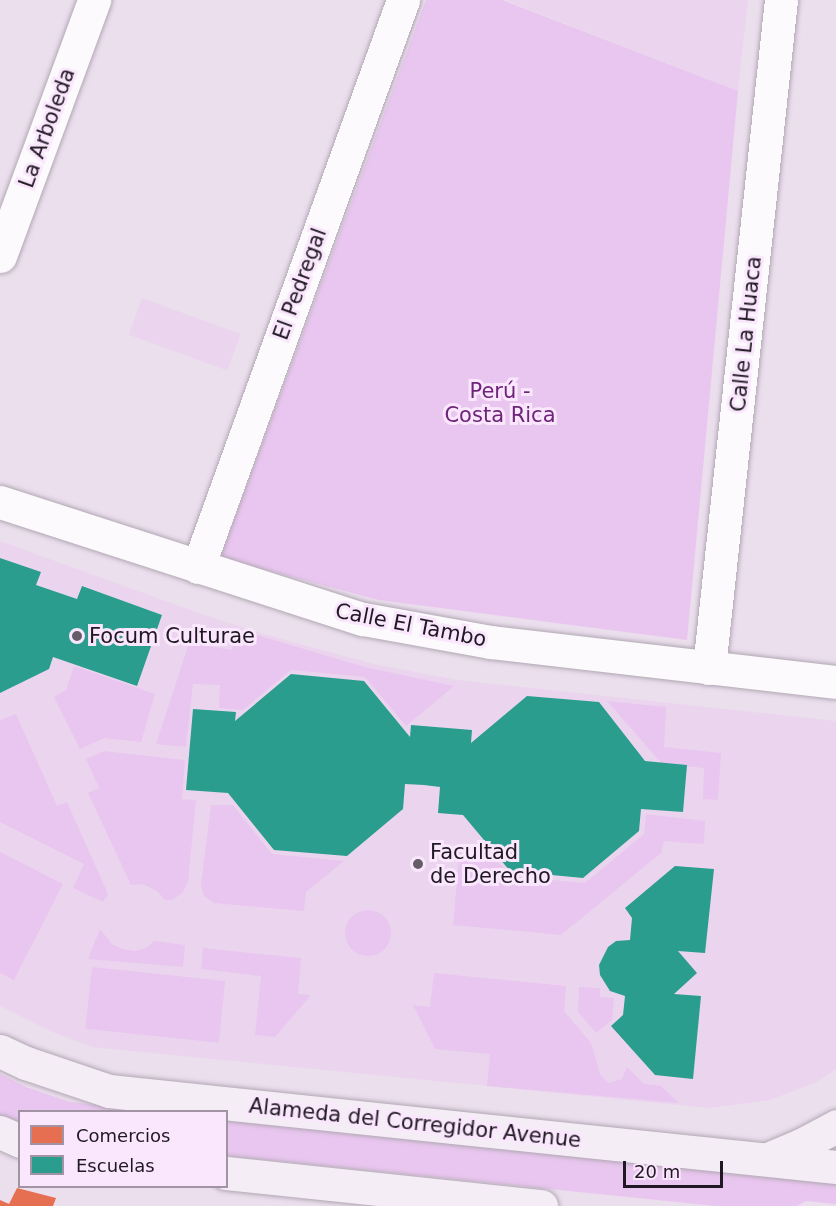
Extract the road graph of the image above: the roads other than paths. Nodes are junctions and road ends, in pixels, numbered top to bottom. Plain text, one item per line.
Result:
1 (94, 0) edge
2 (403, 0) edge
3 (781, 0) edge
4 (0, 256) edge
5 (0, 502) edge
6 (198, 567) junction
7 (710, 668) junction
8 (836, 682) edge
9 (0, 1051) edge
10 (836, 1126) edge
11 (0, 1132) edge
12 (18, 1140) edge
13 (767, 1159) junction
14 (836, 1167) edge
15 (228, 1173) edge
16 (541, 1206) edge

1 - 4 street, La Arboleda
2 - 6 street, El Pedregal
3 - 7 street, Calle La Huaca
5 - 6 street, Calle El Tambo
6 - 7 street, Calle El Tambo
7 - 8 street, Calle El Tambo
9 - 13 main road, Alameda del Corregidor Avenue
10 - 13 main road
11 - 12 main road
13 - 14 main road, Alameda del Corregidor Avenue
15 - 16 main road

